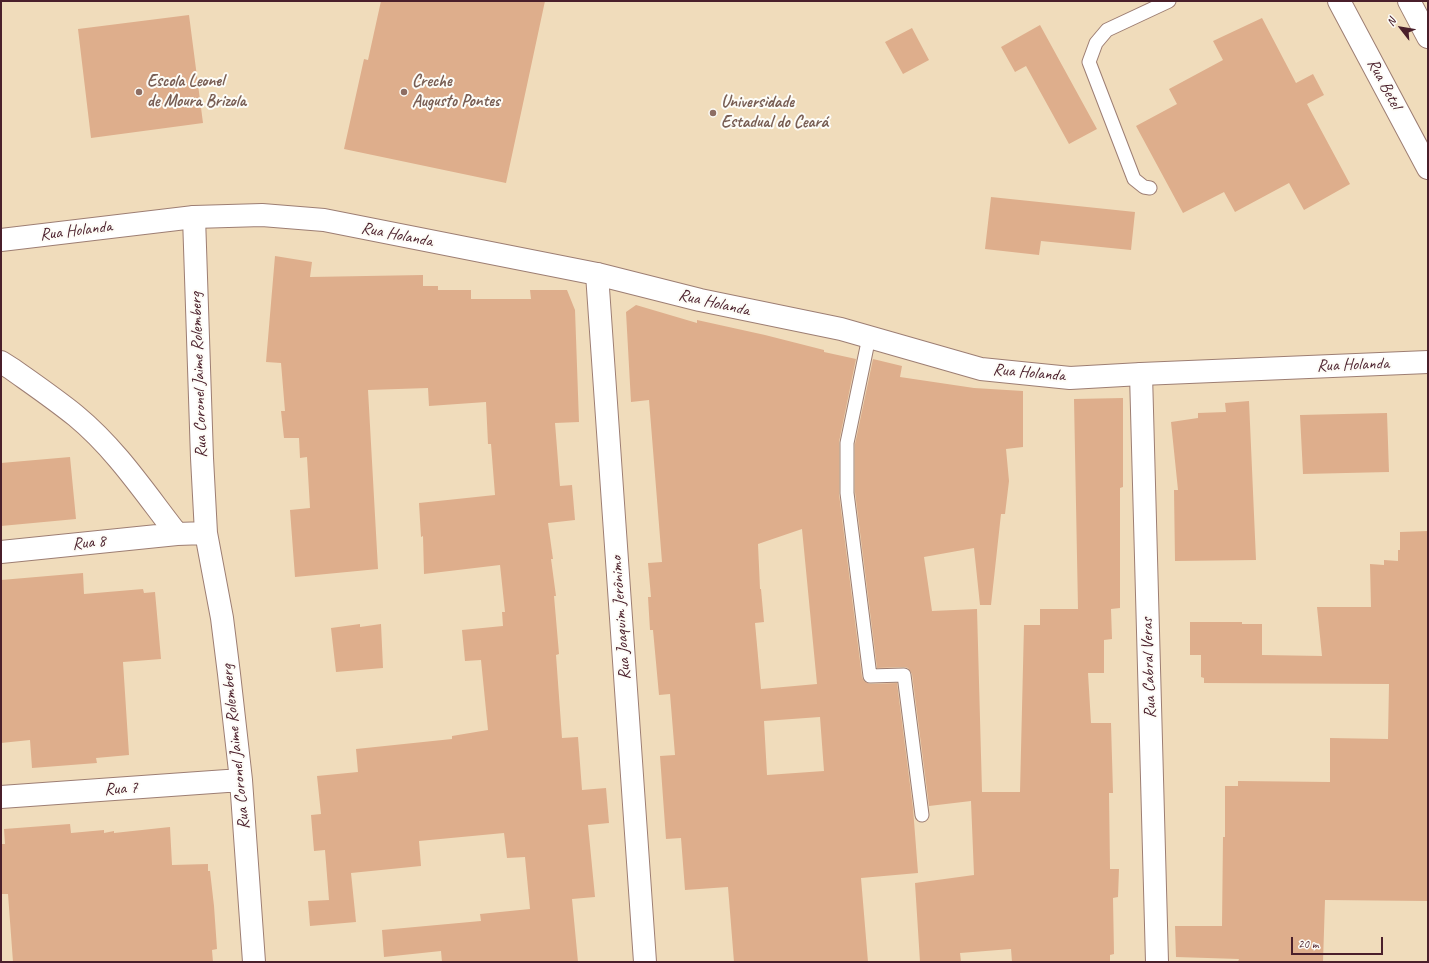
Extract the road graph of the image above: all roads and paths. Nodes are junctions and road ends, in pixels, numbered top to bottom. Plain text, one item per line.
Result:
1 (1169, 1) edge
2 (1339, 1) edge
3 (1409, 1) edge
4 (1428, 37) edge
5 (1428, 168) edge
6 (1150, 188) dead end
7 (194, 217) junction
8 (1, 240) edge
9 (597, 274) junction
10 (869, 337) junction
11 (1, 362) edge
12 (1428, 362) edge
13 (1141, 374) junction
14 (206, 533) junction
15 (177, 534) junction
16 (1, 552) edge
17 (240, 780) junction
18 (1, 797) edge
19 (922, 815) dead end
20 (254, 962) edge
21 (645, 962) edge
22 (1157, 962) edge

1 - 6 lane
2 - 5 street, Rua Betel
3 - 4 street
7 - 8 street, Rua Holanda
7 - 9 street, Rua Holanda
7 - 14 street, Rua Coronel Jaime Rolemberg
9 - 10 street, Rua Holanda
9 - 21 street, Rua Joaquim Jerônimo
10 - 13 street, Rua Holanda
10 - 19 lane
11 - 15 street
12 - 13 street, Rua Holanda
13 - 22 street, Rua Cabral Veras
14 - 15 street
14 - 17 street, Rua Coronel Jaime Rolemberg
15 - 16 street, Rua 8
17 - 18 street, Rua 7
17 - 20 street, Rua Coronel Jaime Rolemberg

